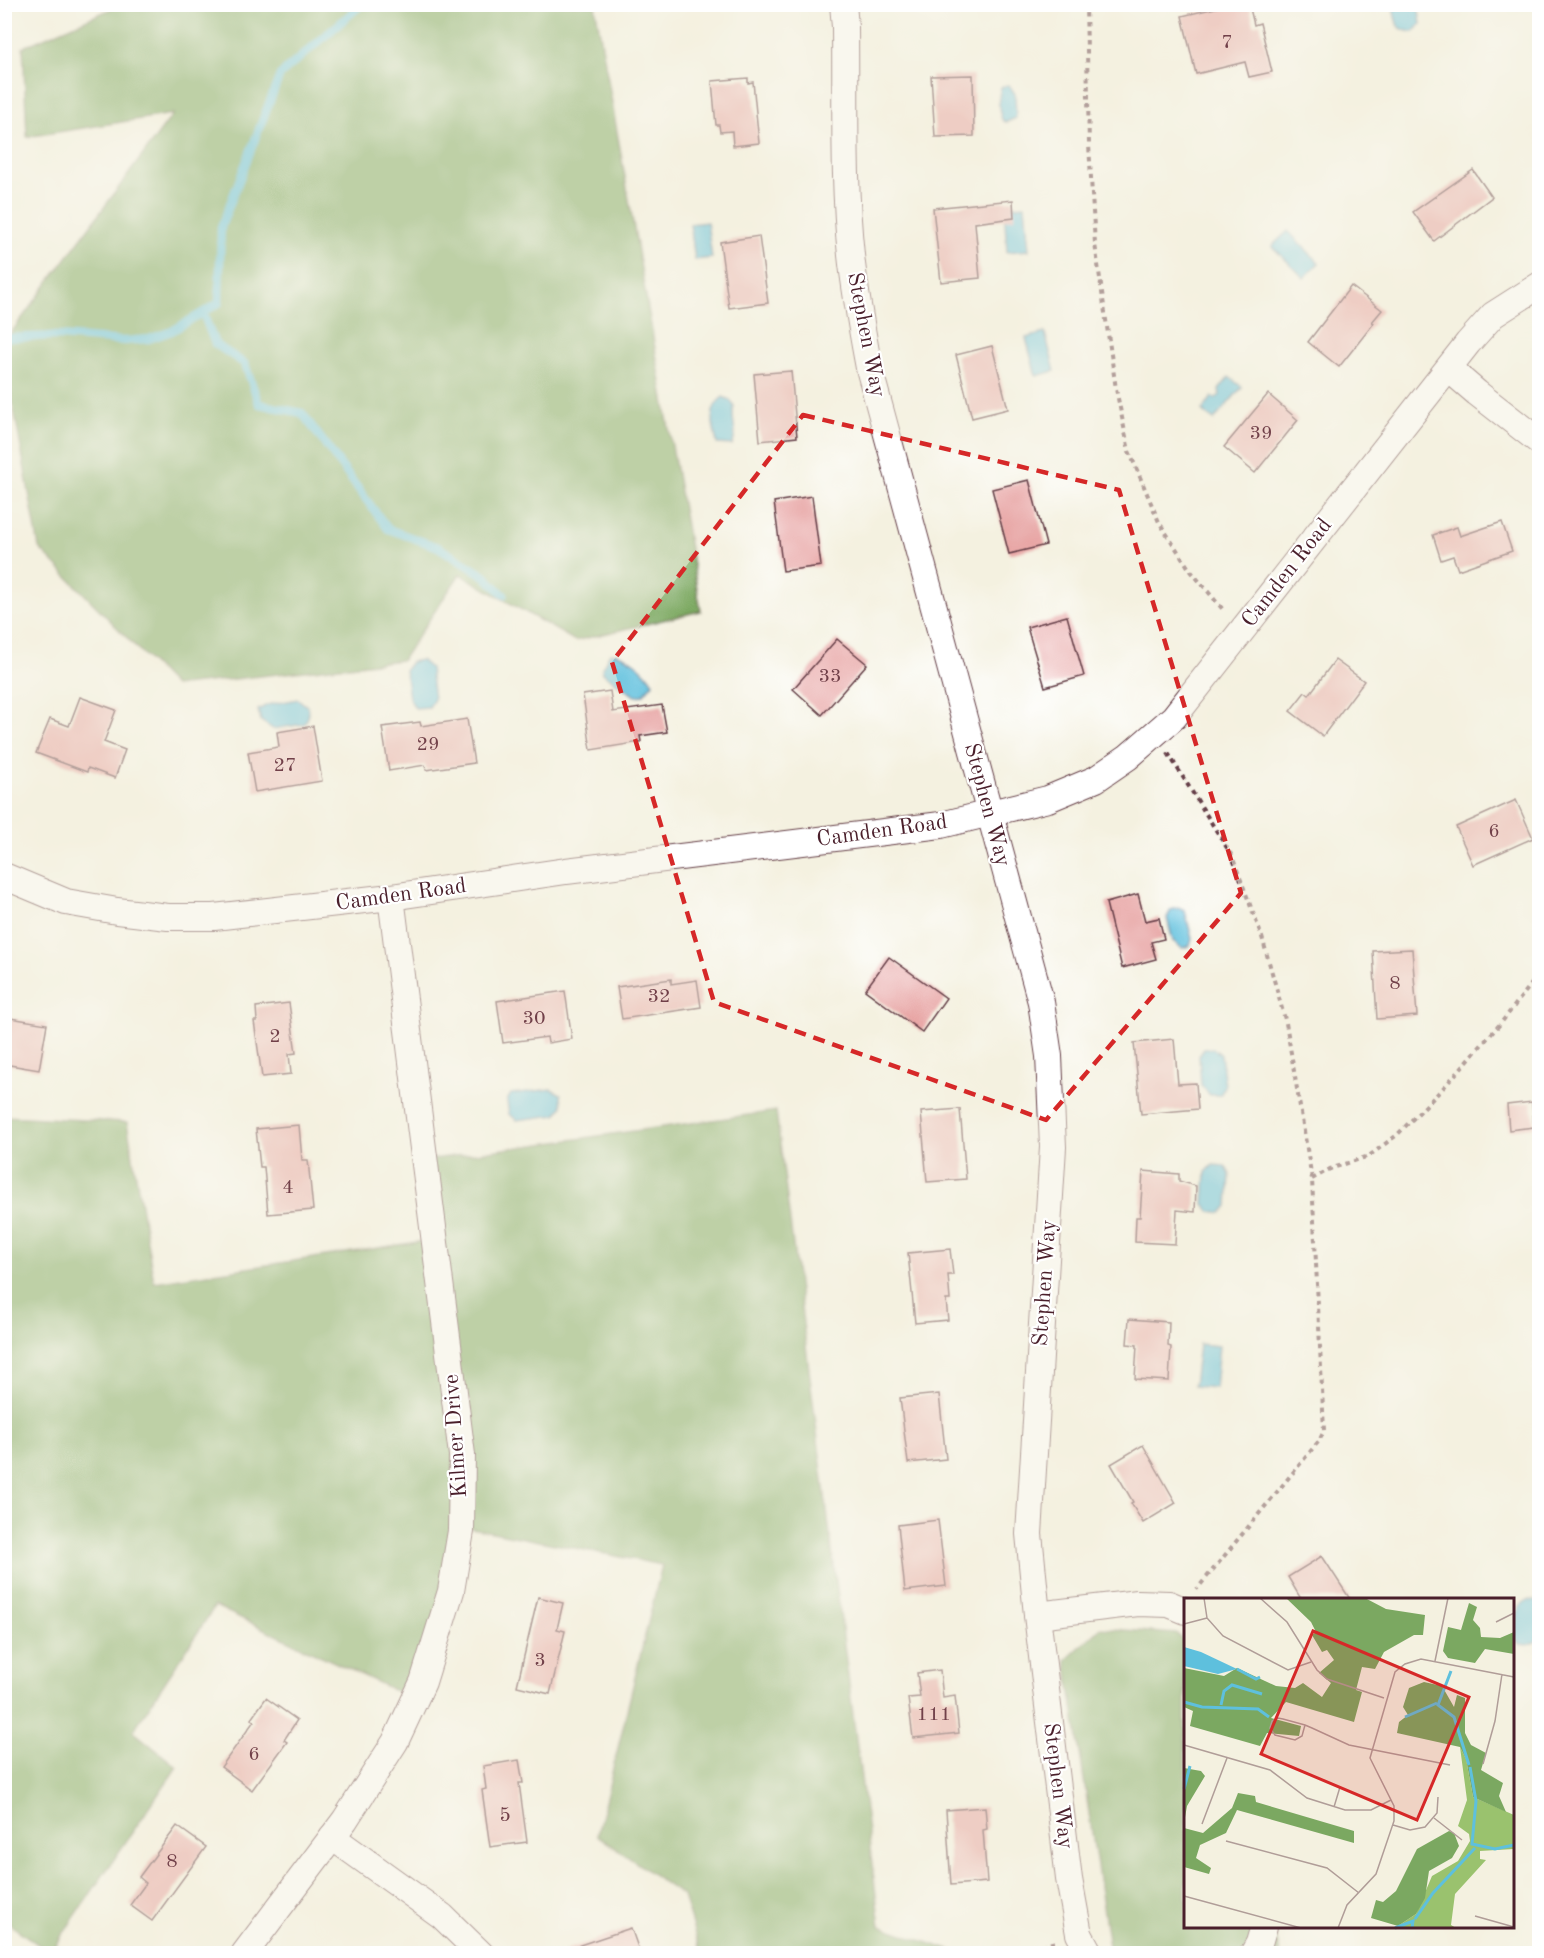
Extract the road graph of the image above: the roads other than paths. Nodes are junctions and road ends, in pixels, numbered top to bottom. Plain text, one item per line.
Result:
1 (843, 4) edge
2 (1539, 285) edge
3 (1449, 369) junction
4 (1539, 442) edge
5 (990, 814) junction
6 (4, 876) edge
7 (391, 897) junction
8 (1184, 1602) edge
9 (1037, 1615) junction
10 (332, 1837) junction
11 (1263, 1928) edge
12 (1084, 1944) edge
13 (244, 1953) edge
14 (481, 1953) edge
15 (1253, 1953) edge

1 - 5 street, Stephen Way
2 - 3 street, Camden Road
3 - 4 street
3 - 5 street, Camden Road
5 - 7 street, Camden Road
5 - 9 street, Stephen Way
6 - 7 street, Camden Road
7 - 10 street, Kilmer Drive
8 - 9 street
9 - 12 street, Stephen Way
10 - 13 street, Kilmer Drive
10 - 14 street
11 - 15 street

